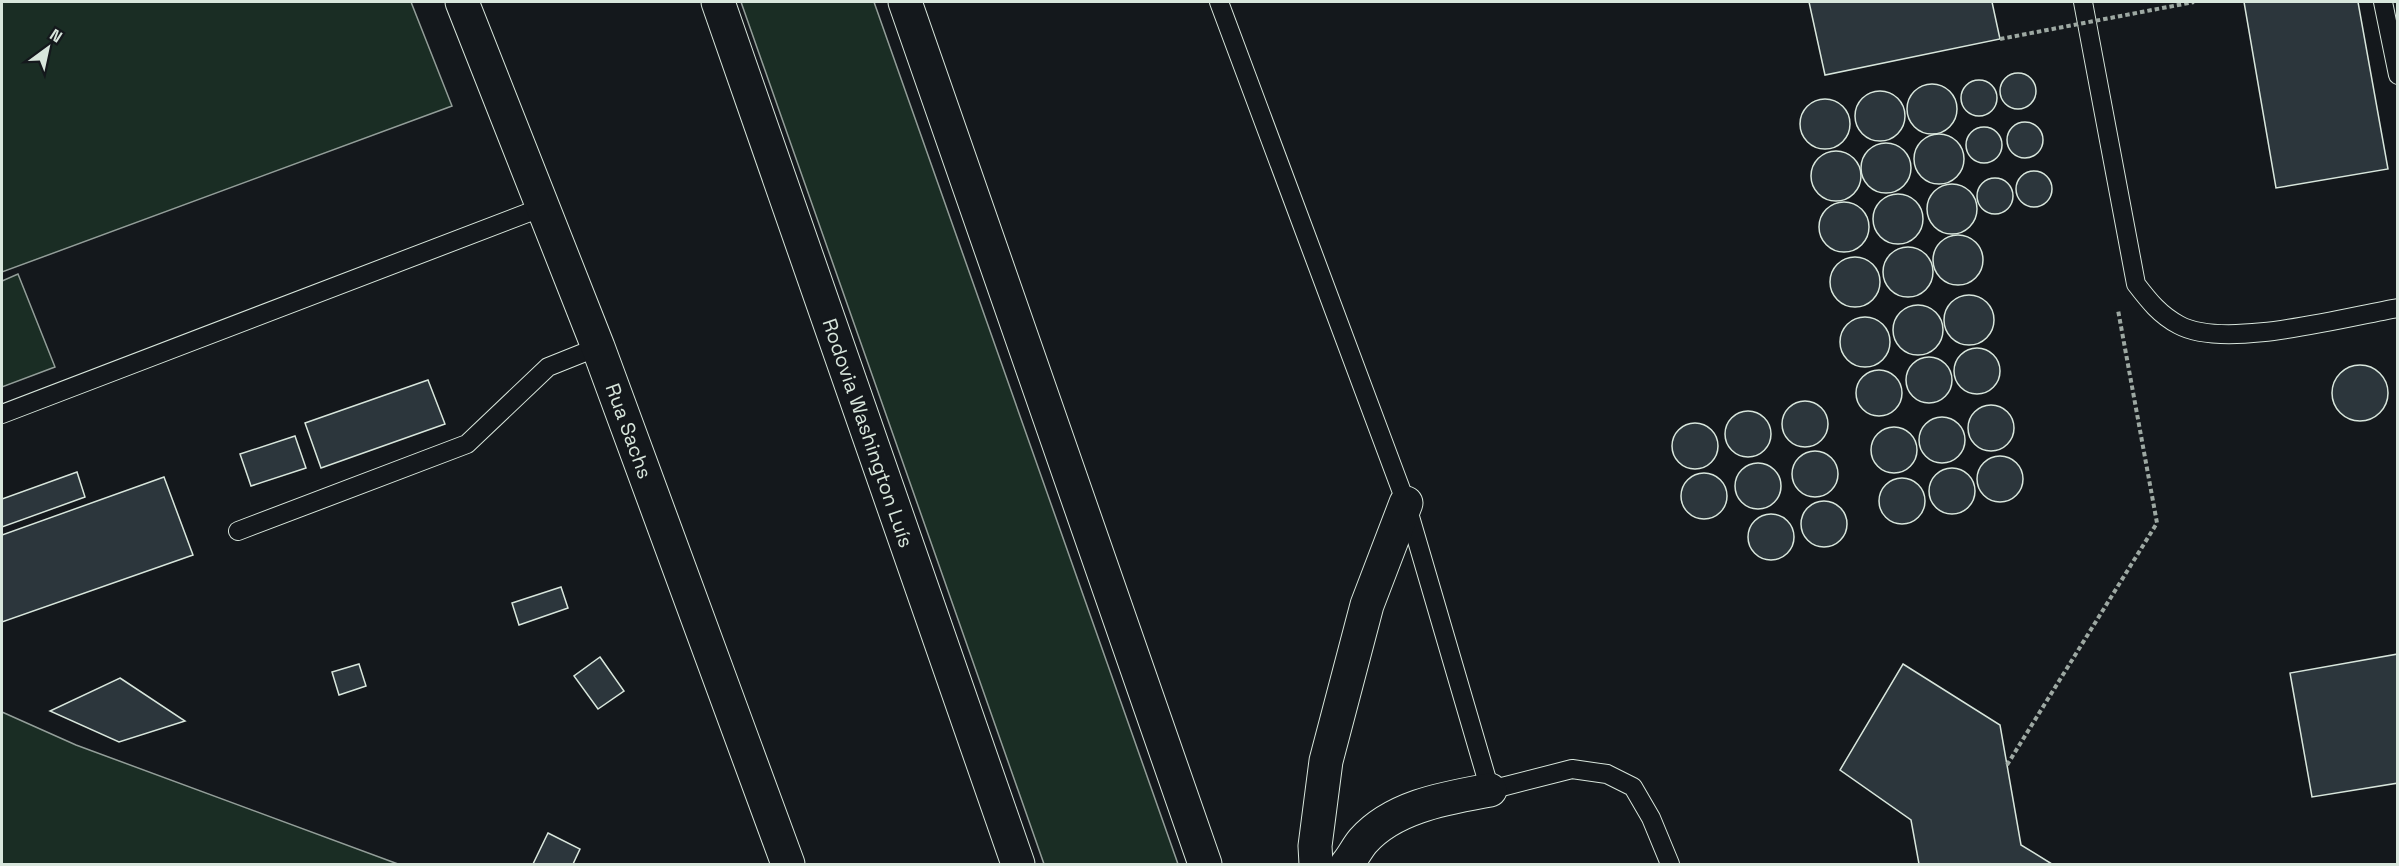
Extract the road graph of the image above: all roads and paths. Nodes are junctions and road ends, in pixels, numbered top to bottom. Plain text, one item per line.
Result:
1 (462, 2) edge
2 (718, 2) edge
3 (905, 2) edge
4 (1219, 2) edge
5 (2083, 2) edge
6 (2194, 2) edge
7 (2383, 2) edge
8 (2066, 26) junction
9 (2068, 38) dead end
10 (2000, 39) dead end
11 (2397, 75) edge
12 (543, 207) junction
13 (2116, 303) dead end
14 (2397, 308) edge
15 (598, 347) junction
16 (2, 414) edge
17 (1406, 503) junction
18 (238, 531) dead end
19 (2007, 765) dead end
20 (1490, 790) junction
21 (788, 864) edge
22 (1018, 864) edge
23 (1205, 864) edge
24 (1316, 864) edge
25 (1347, 864) edge
26 (1670, 864) edge

1 - 12 main road, Rua Sachs
2 - 22 main road, Rodovia Washington Luís
3 - 23 main road
4 - 17 lane
5 - 14 lane
6 - 8 path, bridge
7 - 11 lane
8 - 9 path
8 - 10 path, bridge
12 - 15 main road, Rua Sachs
12 - 16 lane
13 - 19 path
15 - 18 lane
15 - 21 main road, Rua Sachs
17 - 20 lane
17 - 24 main road
20 - 25 main road
20 - 26 lane

